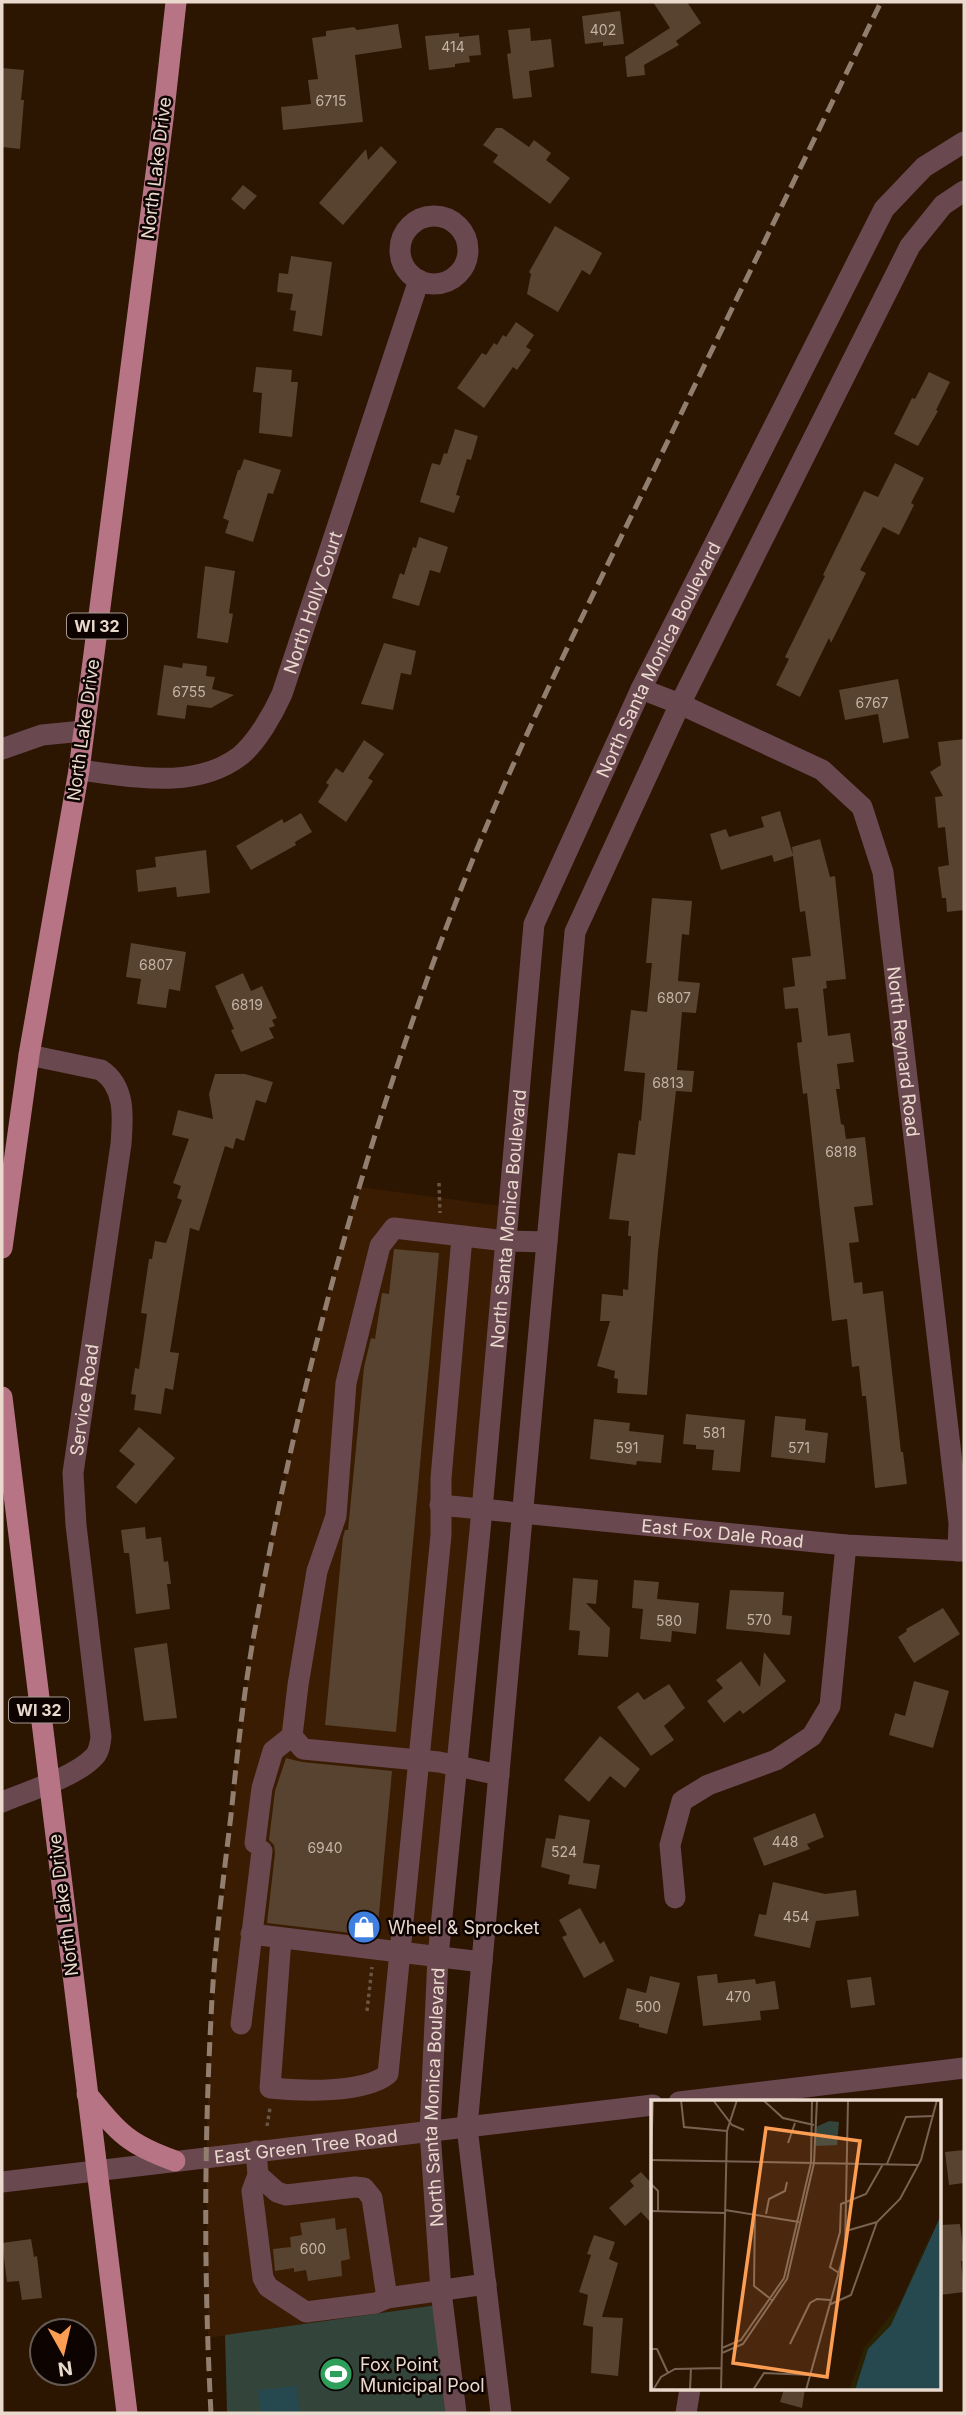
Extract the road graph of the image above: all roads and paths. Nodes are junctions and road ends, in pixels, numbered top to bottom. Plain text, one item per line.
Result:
1 (176, 2) edge
2 (964, 142) edge
3 (964, 191) edge
4 (419, 280) dead end
5 (640, 689) junction
6 (680, 704) junction
7 (83, 731) junction
8 (2, 749) edge
9 (79, 770) junction
10 (29, 1055) junction
11 (439, 1184) dead end
12 (440, 1211) dead end
13 (462, 1237) junction
14 (506, 1241) junction
15 (547, 1242) junction
16 (2, 1248) edge
17 (2, 1396) edge
18 (8, 1494) edge
19 (440, 1505) junction
20 (482, 1510) junction
21 (522, 1512) junction
22 (846, 1545) junction
23 (961, 1551) edge
24 (292, 1736) junction
25 (419, 1760) junction
26 (457, 1765) junction
27 (499, 1775) junction
28 (48, 1783) junction
29 (2, 1802) edge
30 (674, 1898) dead end
31 (251, 1934) junction
32 (281, 1939) junction
33 (373, 1948) junction
34 (401, 1952) junction
35 (438, 1957) junction
36 (482, 1962) junction
37 (368, 2011) dead end
38 (241, 2024) dead end
39 (964, 2068) edge
40 (86, 2092) junction
41 (696, 2100) edge
42 (651, 2105) edge
43 (467, 2127) junction
44 (430, 2131) junction
45 (256, 2151) junction
46 (175, 2161) junction
47 (97, 2171) junction
48 (258, 2175) junction
49 (2, 2182) edge
50 (486, 2284) junction
51 (441, 2291) junction
52 (387, 2298) junction
53 (690, 2390) edge
54 (127, 2413) edge
55 (456, 2413) edge
56 (501, 2413) edge
57 (686, 2413) edge

1 - 7 main road, North Lake Drive / WI 32
2 - 5 street, North Santa Monica Boulevard
3 - 6 street, North Santa Monica Boulevard
4 - 9 street, North Holly Court
5 - 6 street, North Reynard Road
5 - 14 street, North Santa Monica Boulevard
6 - 15 street, North Santa Monica Boulevard
6 - 23 street, North Reynard Road
7 - 8 street
7 - 9 main road, North Lake Drive / WI 32
9 - 10 main road, North Lake Drive / WI 32
10 - 16 main road, North Lake Drive / WI 32
10 - 28 street, Service Road
11 - 12 path
13 - 14 street
13 - 19 street
13 - 24 street
14 - 15 street
14 - 20 street, North Santa Monica Boulevard
15 - 21 street, North Santa Monica Boulevard
17 - 18 main road, North Lake Drive / WI 32
18 - 28 main road, North Lake Drive / WI 32
19 - 20 street, East Fox Dale Road
19 - 25 street
20 - 21 street, East Fox Dale Road
20 - 26 street, North Santa Monica Boulevard
21 - 22 street, East Fox Dale Road
21 - 27 street, North Santa Monica Boulevard
22 - 23 street, East Fox Dale Road
22 - 30 street
24 - 25 street
24 - 31 street
25 - 26 street
25 - 34 street
26 - 27 street
26 - 35 street, North Santa Monica Boulevard
27 - 36 street, North Santa Monica Boulevard
28 - 29 street, Service Road
28 - 40 main road, North Lake Drive / WI 32
31 - 32 street
31 - 38 street
32 - 33 street
32 - 34 street
33 - 34 street
33 - 37 path
34 - 35 street
35 - 36 street
35 - 44 street, North Santa Monica Boulevard
36 - 43 street, North Santa Monica Boulevard
39 - 41 street
40 - 46 main road
40 - 47 main road, North Lake Drive / WI 32
42 - 43 street, East Green Tree Road
43 - 44 street, East Green Tree Road
43 - 50 street, North Santa Monica Boulevard
44 - 45 street, East Green Tree Road
44 - 51 street, North Santa Monica Boulevard
45 - 46 street, East Green Tree Road
45 - 48 street
46 - 47 street, East Green Tree Road
47 - 49 street, East Green Tree Road
47 - 54 main road, North Lake Drive / WI 32
48 - 52 street
48 - 52 street
50 - 51 street
50 - 56 street, North Santa Monica Boulevard
51 - 52 street
51 - 55 street, North Santa Monica Boulevard
53 - 57 street

